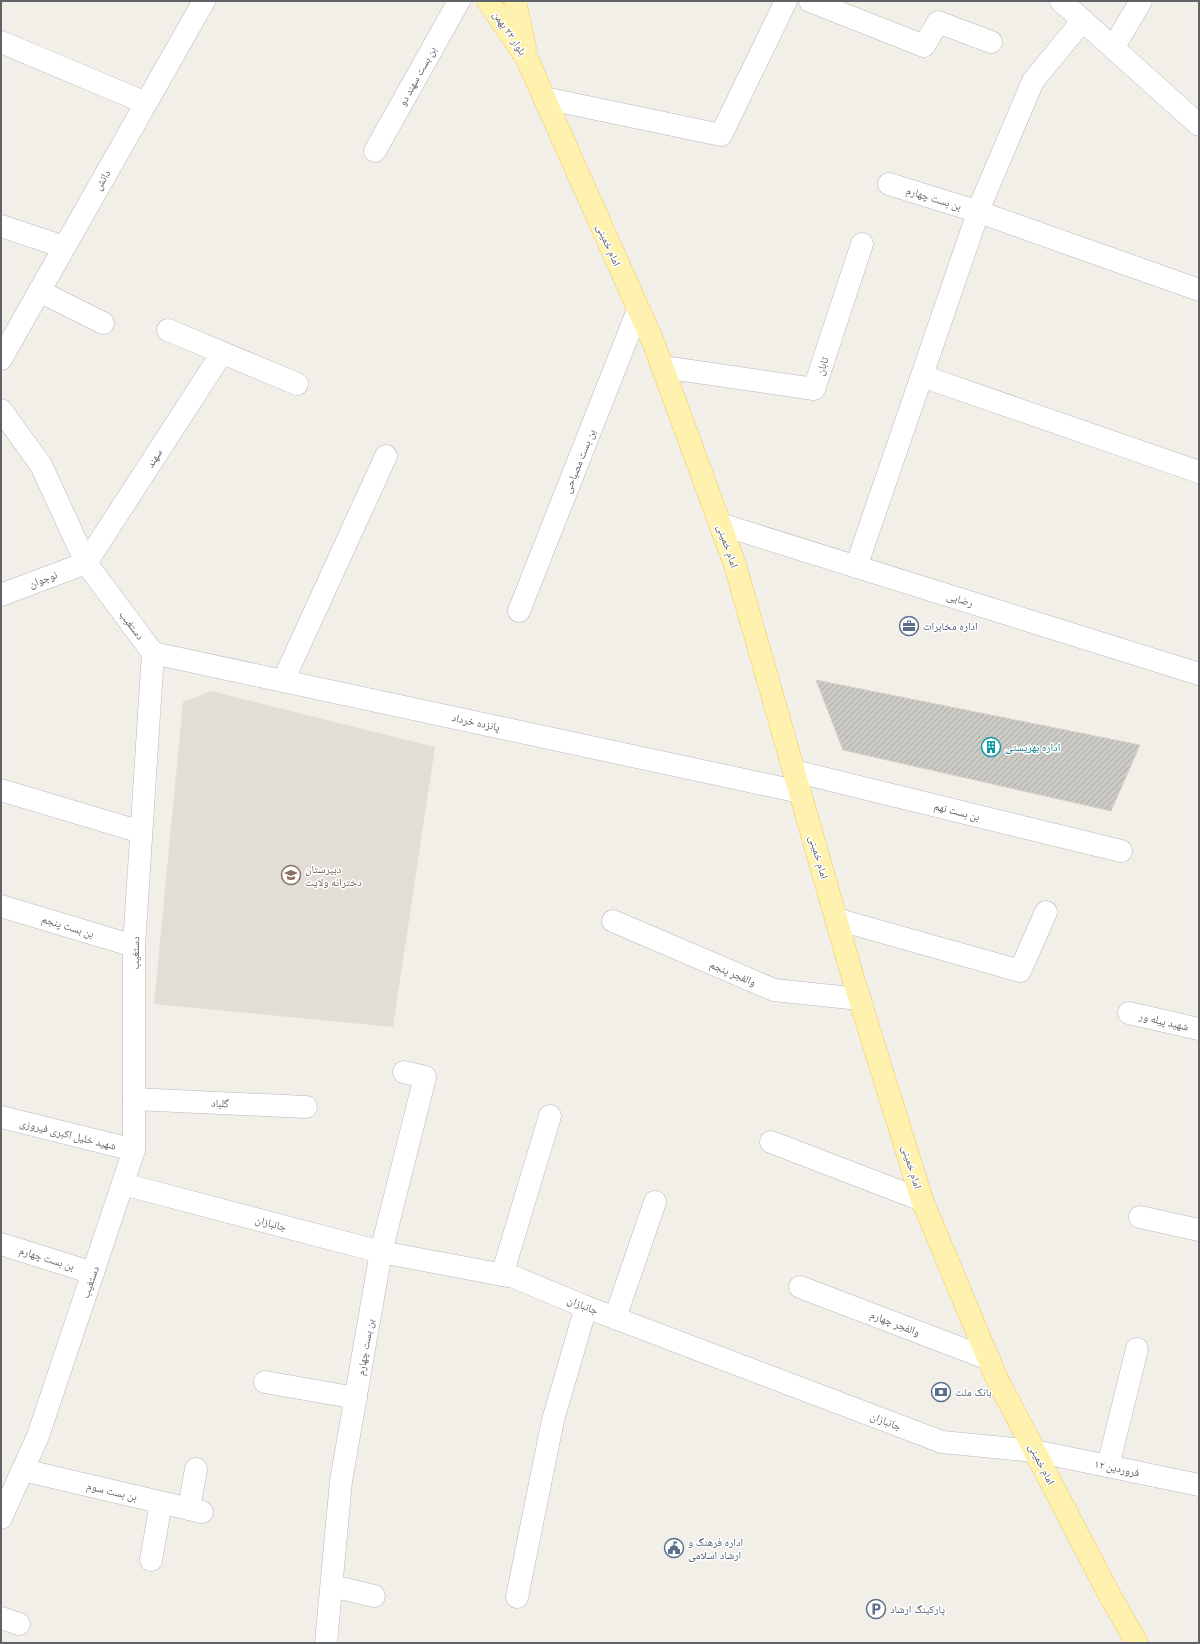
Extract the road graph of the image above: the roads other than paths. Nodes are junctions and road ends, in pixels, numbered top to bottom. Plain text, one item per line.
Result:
1 (204, 1) edge
2 (459, 1) edge
3 (488, 1) edge
4 (516, 1) edge
5 (786, 1) edge
6 (810, 1) edge
7 (1061, 1) edge
8 (1141, 1) edge
9 (1083, 20) junction
10 (1, 42) edge
11 (991, 42) dead end
12 (1113, 48) junction
13 (527, 59) junction
14 (544, 98) junction
15 (146, 103) junction
16 (1199, 125) edge
17 (375, 151) dead end
18 (889, 184) dead end
19 (979, 212) junction
20 (1, 226) edge
21 (862, 244) dead end
22 (64, 247) junction
23 (40, 290) junction
24 (1199, 290) edge
25 (638, 310) junction
26 (103, 323) dead end
27 (168, 330) dead end
28 (222, 353) junction
29 (1, 359) edge
30 (663, 367) junction
31 (922, 376) junction
32 (297, 384) dead end
33 (1, 410) edge
34 (386, 456) dead end
35 (1199, 472) edge
36 (720, 524) junction
37 (86, 563) junction
38 (856, 566) junction
39 (1, 595) edge
40 (519, 611) dead end
41 (153, 653) junction
42 (1198, 670) edge
43 (283, 680) junction
44 (794, 771) junction
45 (1, 790) edge
46 (800, 792) junction
47 (141, 832) junction
48 (1120, 851) dead end
49 (1, 906) edge
50 (1046, 912) dead end
51 (836, 919) junction
52 (613, 921) dead end
53 (134, 946) junction
54 (860, 999) junction
55 (1129, 1013) dead end
56 (1199, 1029) edge
57 (404, 1072) dead end
58 (134, 1099) junction
59 (306, 1107) dead end
60 (550, 1116) dead end
61 (1, 1117) edge
62 (771, 1142) dead end
63 (134, 1150) junction
64 (123, 1184) junction
65 (922, 1200) junction
66 (655, 1202) dead end
67 (1140, 1217) dead end
68 (1199, 1230) edge
69 (1, 1244) edge
70 (381, 1252) junction
71 (93, 1273) junction
72 (502, 1275) junction
73 (800, 1287) dead end
74 (586, 1307) junction
75 (616, 1318) junction
76 (1137, 1350) dead end
77 (989, 1359) junction
78 (265, 1382) dead end
79 (356, 1398) junction
80 (1035, 1451) junction
81 (1108, 1466) junction
82 (196, 1469) dead end
83 (23, 1470) junction
84 (1199, 1485) edge
85 (161, 1503) junction
86 (1, 1518) edge
87 (151, 1560) dead end
88 (332, 1586) junction
89 (374, 1596) dead end
90 (517, 1597) dead end
91 (326, 1643) edge
92 (1137, 1643) edge

1 - 15 street, دانش
2 - 17 street, بن بست سهند دو
3 - 13 main road, بلوار ۲۲ بهمن
4 - 13 main road, بلوار ۲۲ بهمن
5 - 14 street
6 - 11 street
7 - 9 street
8 - 12 street
9 - 12 street
9 - 19 street
10 - 15 street
12 - 16 street
13 - 14 main road, امام خمینی
14 - 25 main road, امام خمینی
15 - 22 street, دانش
18 - 19 street, بن بست چهارم
19 - 24 street, بن بست چهارم
19 - 31 street
20 - 22 street
21 - 30 street, تابان
22 - 23 street, دانش
23 - 26 street
23 - 29 street, دانش
25 - 30 main road, امام خمینی
25 - 40 street, بن بست مصباحی
27 - 28 street
28 - 32 street
28 - 37 street, سهند
30 - 36 main road, امام خمینی
31 - 35 street
31 - 38 street
33 - 37 street, دستغیب
34 - 43 street
36 - 38 street, رضایی
36 - 44 main road, امام خمینی
37 - 39 street, نوجوان
37 - 41 street, دستغیب
38 - 42 street, رضایی
41 - 43 street, پانزده خرداد
41 - 47 street, دستغیب
43 - 46 street, پانزده خرداد
44 - 46 main road, امام خمینی
44 - 48 street, بن بست نهم
45 - 47 street
46 - 51 main road, امام خمینی
47 - 53 street, دستغیب
49 - 53 street, بن بست پنجم
50 - 51 street
51 - 54 main road, امام خمینی
52 - 54 street, والفجر پنجم
53 - 58 street, دستغیب
54 - 65 main road, امام خمینی
55 - 56 street, شهید پیله ور
57 - 70 street, بن بست چهارم
58 - 59 street, گلباد
58 - 63 street, دستغیب
60 - 72 street
61 - 63 street, شهید خلیل اکبری فیروزی
62 - 65 street
63 - 64 street, دستغیب
64 - 70 street, جانبازان
64 - 71 street, دستغیب
65 - 77 main road, امام خمینی
66 - 75 street
67 - 68 street
69 - 71 street, بن بست چهارم
70 - 72 street, جانبازان
70 - 79 street, بن بست چهارم
71 - 83 street, دستغیب
72 - 74 street, جانبازان
73 - 77 street, والفجر چهارم
74 - 75 street, جانبازان
74 - 90 street
75 - 80 street, جانبازان
76 - 81 street
77 - 80 main road, امام خمینی
78 - 79 street
79 - 88 street, بن بست چهارم
80 - 81 street, ۱۲ فروردین
80 - 92 main road, امام خمینی
81 - 84 street, ۱۲ فروردین
82 - 85 street, بن بست سوم
83 - 85 street, بن بست سوم
83 - 86 street, دستغیب
85 - 87 street
88 - 89 street
88 - 91 street, بن بست چهارم

